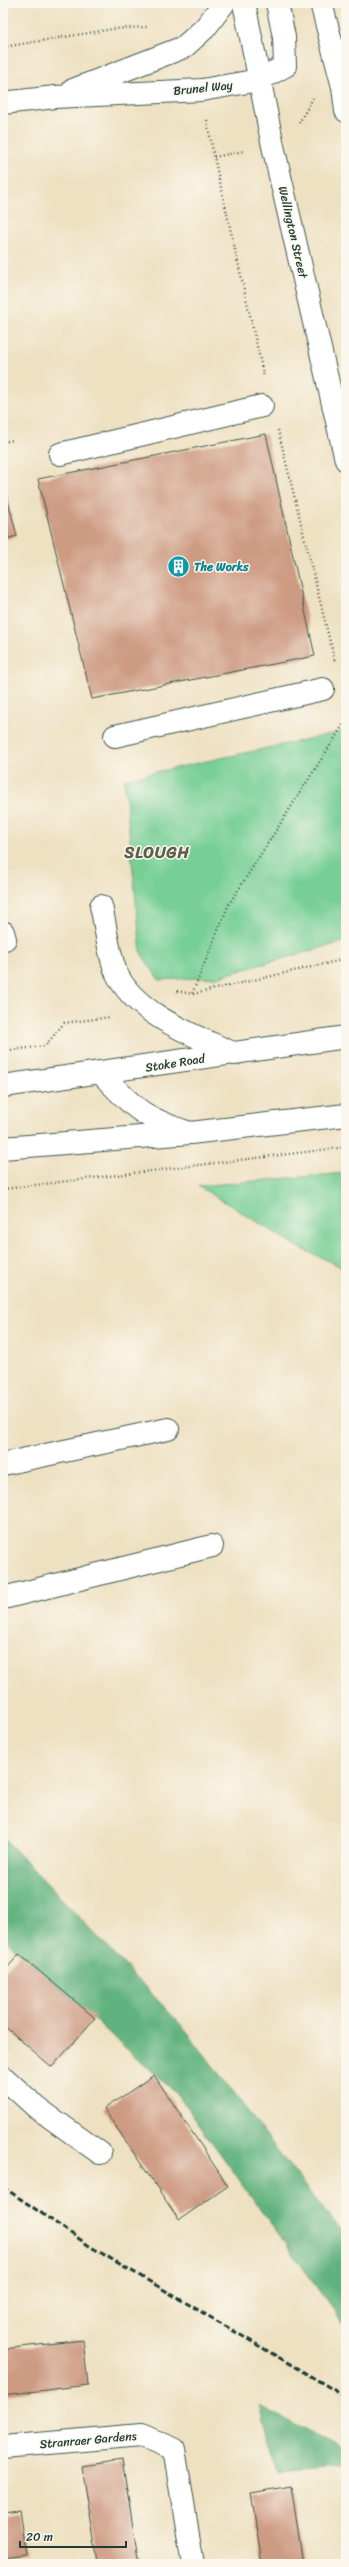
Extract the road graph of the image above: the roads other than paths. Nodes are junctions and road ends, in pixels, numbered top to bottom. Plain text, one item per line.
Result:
1 (224, 3) edge
2 (244, 3) edge
3 (277, 3) edge
4 (321, 3) edge
5 (260, 80) junction
6 (344, 90) edge
7 (55, 97) junction
8 (3, 103) edge
9 (346, 111) edge
10 (262, 406) dead end
11 (60, 454) dead end
12 (346, 460) edge
13 (323, 689) dead end
14 (115, 736) dead end
15 (101, 906) dead end
16 (346, 1037) edge
17 (235, 1054) junction
18 (102, 1074) junction
19 (3, 1086) edge
20 (346, 1114) edge
21 (190, 1133) junction
22 (3, 1148) edge
23 (168, 1429) dead end
24 (3, 1464) edge
25 (212, 1546) dead end
26 (3, 1598) edge
27 (3, 2077) edge
28 (100, 2153) dead end
29 (3, 2447) edge
30 (192, 2564) edge

1 - 7 main road, Brunel Way
2 - 5 main road, Wellington Street
3 - 5 main road, Brunel Way
4 - 6 main road
5 - 7 main road, Brunel Way
5 - 12 main road, Wellington Street
6 - 9 main road
7 - 8 main road, Brunel Way
10 - 11 main road
13 - 14 main road
15 - 17 main road
16 - 17 main road, Stoke Road
17 - 18 main road, Stoke Road
18 - 19 main road, Stoke Road
18 - 21 main road
20 - 21 main road
21 - 22 main road
23 - 24 main road
25 - 26 main road
27 - 28 main road
29 - 30 main road, Stranraer Gardens

